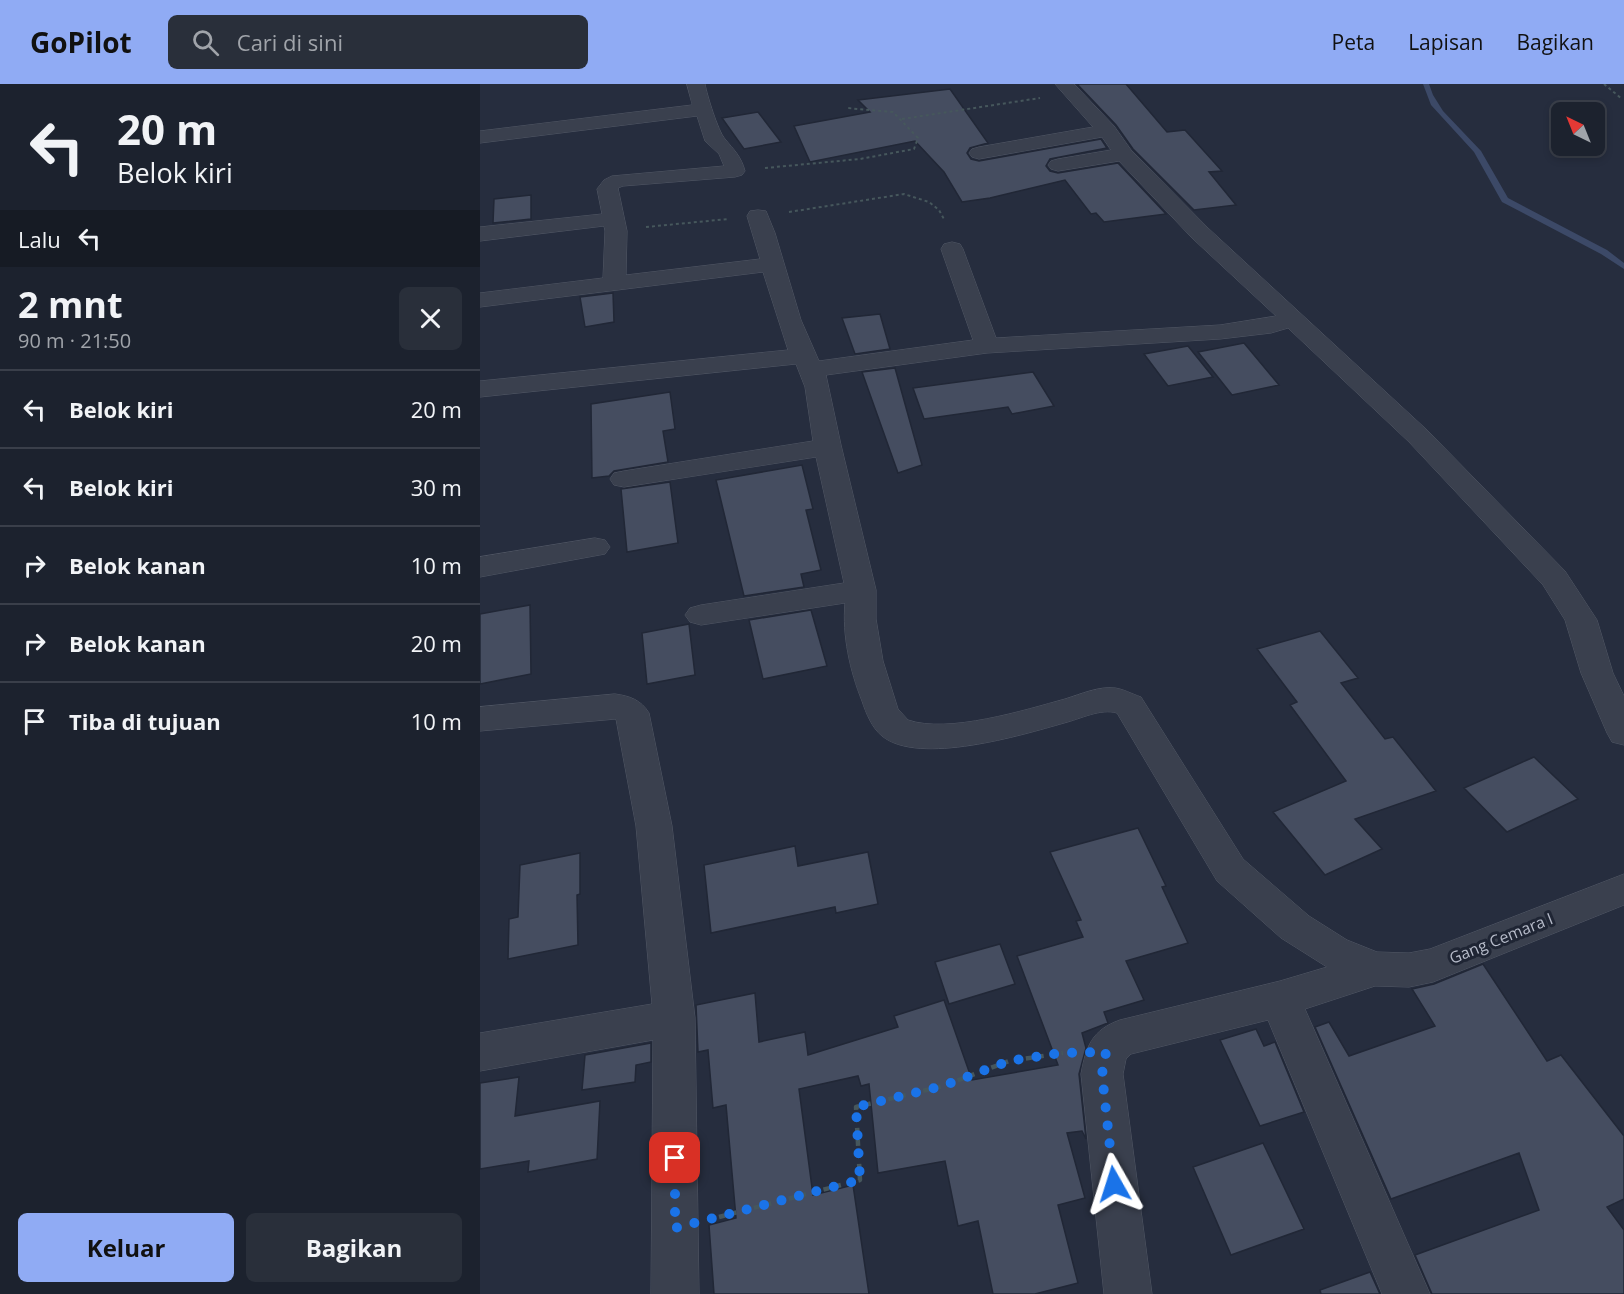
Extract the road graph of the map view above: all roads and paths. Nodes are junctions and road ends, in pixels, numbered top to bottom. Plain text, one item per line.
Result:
1 (696, 84) edge
2 (1604, 84) edge
3 (1069, 89) edge
4 (1622, 99) dead end
5 (847, 108) dead end
6 (704, 109) junction
7 (902, 119) junction
8 (1107, 130) junction
9 (480, 137) edge
10 (979, 153) dead end
11 (1125, 154) junction
12 (1058, 165) dead end
13 (735, 171) junction
14 (758, 216) junction
15 (614, 225) junction
16 (480, 234) edge
17 (952, 249) joint
18 (771, 264) junction
19 (614, 283) junction
20 (480, 300) edge
21 (1291, 319) junction
22 (987, 346) junction
23 (807, 362) junction
24 (480, 389) edge
25 (827, 447) junction
26 (624, 479) dead end
27 (595, 547) dead end
28 (480, 567) edge
29 (861, 590) junction
30 (701, 615) dead end
31 (480, 719) edge
32 (1624, 733) edge
33 (1624, 889) edge
34 (1375, 969) junction
35 (1281, 999) junction
36 (674, 1018) junction
37 (480, 1052) edge
38 (1106, 1052) junction
39 (675, 1228) junction
40 (675, 1294) edge
41 (1128, 1294) edge
42 (1406, 1294) edge

1 - 6 street
2 - 4 path
3 - 7 path
3 - 8 street
5 - 7 path
6 - 9 street
6 - 13 street
7 - 13 path
8 - 10 street
8 - 11 street
11 - 12 street
11 - 21 street
13 - 15 street
14 - 15 path
14 - 17 path
14 - 18 street
15 - 16 street
15 - 19 street
17 - 22 street
18 - 19 street
18 - 23 street
19 - 20 street
21 - 22 street
21 - 32 street
22 - 23 street
23 - 24 street
23 - 25 street
25 - 26 street
25 - 29 street
27 - 28 street
29 - 30 street
29 - 34 street
31 - 36 street
33 - 34 street, Gang Cemara I
34 - 35 street
35 - 38 street
35 - 42 street
36 - 37 street
36 - 39 street
38 - 39 path
38 - 41 street
39 - 40 street

